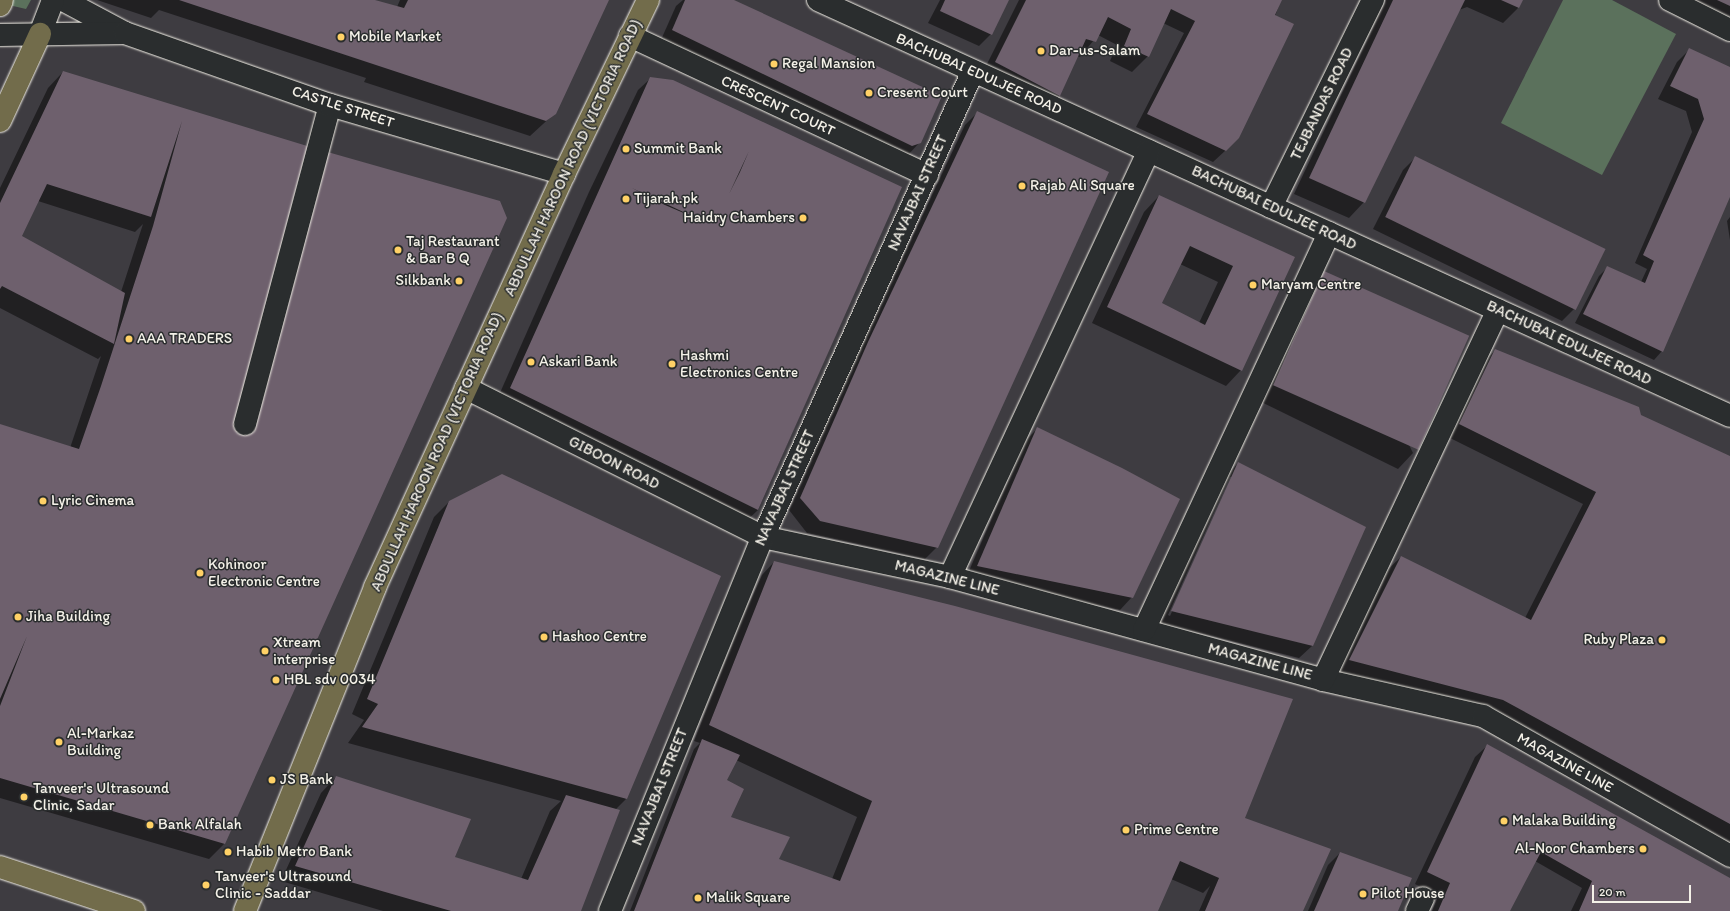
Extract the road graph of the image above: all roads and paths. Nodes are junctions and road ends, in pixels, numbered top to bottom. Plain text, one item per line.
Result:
1 (2, 0) edge
2 (53, 0) edge
3 (62, 0) edge
4 (648, 0) edge
5 (818, 0) edge
6 (1373, 0) edge
7 (1670, 0) edge
8 (0, 5) edge
9 (1730, 30) edge
10 (125, 33) junction
11 (40, 34) junction
12 (0, 35) edge
13 (630, 36) junction
14 (973, 71) junction
15 (330, 105) junction
16 (0, 121) edge
17 (1149, 151) junction
18 (564, 174) junction
19 (927, 175) junction
20 (1271, 207) junction
21 (1329, 233) junction
22 (1498, 310) junction
23 (466, 388) junction
24 (1730, 416) edge
25 (245, 424) dead end
26 (763, 537) junction
27 (950, 576) junction
28 (1144, 630) junction
29 (1323, 680) junction
30 (1730, 856) edge
31 (0, 867) edge
32 (134, 911) edge
33 (245, 911) edge
34 (610, 911) edge

1 - 8 main road
2 - 11 street
3 - 10 street, CASTLE STREET
4 - 13 main road, ABDULLAH HAROON ROAD (VICTORIA ROAD)
5 - 14 street, BACHUBAI EDULJEE ROAD
6 - 20 street, TEJBANDAS ROAD
7 - 9 street
10 - 11 street, CASTLE STREET
10 - 15 street, CASTLE STREET
11 - 12 street, CASTLE STREET
11 - 16 main road
13 - 18 main road, ABDULLAH HAROON ROAD (VICTORIA ROAD)
13 - 19 street, CRESCENT COURT
14 - 17 street, BACHUBAI EDULJEE ROAD
14 - 19 street, NAVAJBAI STREET
15 - 18 street, CASTLE STREET
15 - 25 street
17 - 20 street, BACHUBAI EDULJEE ROAD
17 - 27 street
18 - 23 main road, ABDULLAH HAROON ROAD (VICTORIA ROAD)
19 - 26 street, NAVAJBAI STREET
20 - 21 street, BACHUBAI EDULJEE ROAD
21 - 22 street, BACHUBAI EDULJEE ROAD
21 - 28 street
22 - 24 street, BACHUBAI EDULJEE ROAD
22 - 29 street
23 - 26 street, GIBOON ROAD
23 - 33 main road, ABDULLAH HAROON ROAD (VICTORIA ROAD)
26 - 27 street, MAGAZINE LINE
26 - 34 street, NAVAJBAI STREET
27 - 28 street, MAGAZINE LINE
28 - 29 street, MAGAZINE LINE
29 - 30 street, MAGAZINE LINE
31 - 32 main road

